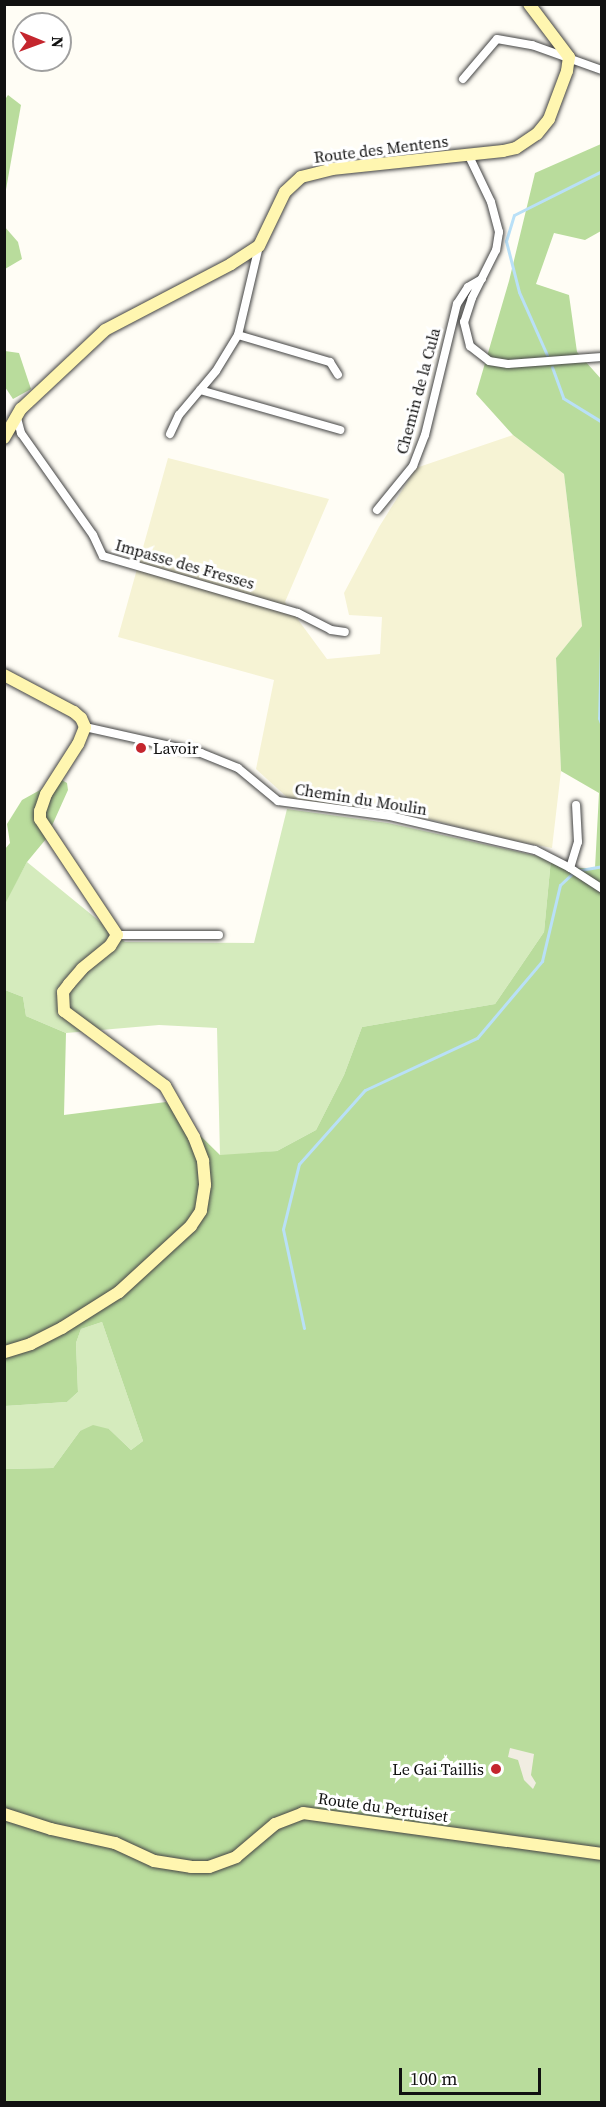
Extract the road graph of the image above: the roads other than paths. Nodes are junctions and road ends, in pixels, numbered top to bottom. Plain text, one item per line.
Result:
1 (529, 4) edge
2 (569, 57) junction
3 (602, 70) edge
4 (463, 80) dead end
5 (468, 154) junction
6 (259, 246) junction
7 (482, 278) junction
8 (238, 335) junction
9 (602, 357) edge
10 (338, 375) dead end
11 (200, 390) junction
12 (16, 418) junction
13 (340, 430) dead end
14 (170, 434) dead end
15 (4, 438) edge
16 (377, 510) dead end
17 (345, 632) dead end
18 (4, 675) edge
19 (83, 723) junction
20 (576, 805) dead end
21 (573, 870) junction
22 (602, 889) edge
23 (219, 934) dead end
24 (117, 935) junction
25 (4, 1352) edge
26 (4, 1814) edge
27 (602, 1854) edge

1 - 2 street
2 - 3 street
2 - 4 street
2 - 5 street, Route des Mentens
5 - 6 street, Route des Mentens
5 - 7 street
6 - 8 street
6 - 12 street
7 - 9 street
7 - 16 street, Chemin de la Cula
8 - 10 street
8 - 11 street
11 - 13 street
11 - 14 street
12 - 15 street
12 - 17 street, Impasse des Fresses
18 - 19 street
19 - 21 street, Chemin du Moulin
19 - 24 street
20 - 21 street
21 - 22 street, Chemin du Moulin
23 - 24 street
24 - 25 street
26 - 27 street, Route du Pertuiset

